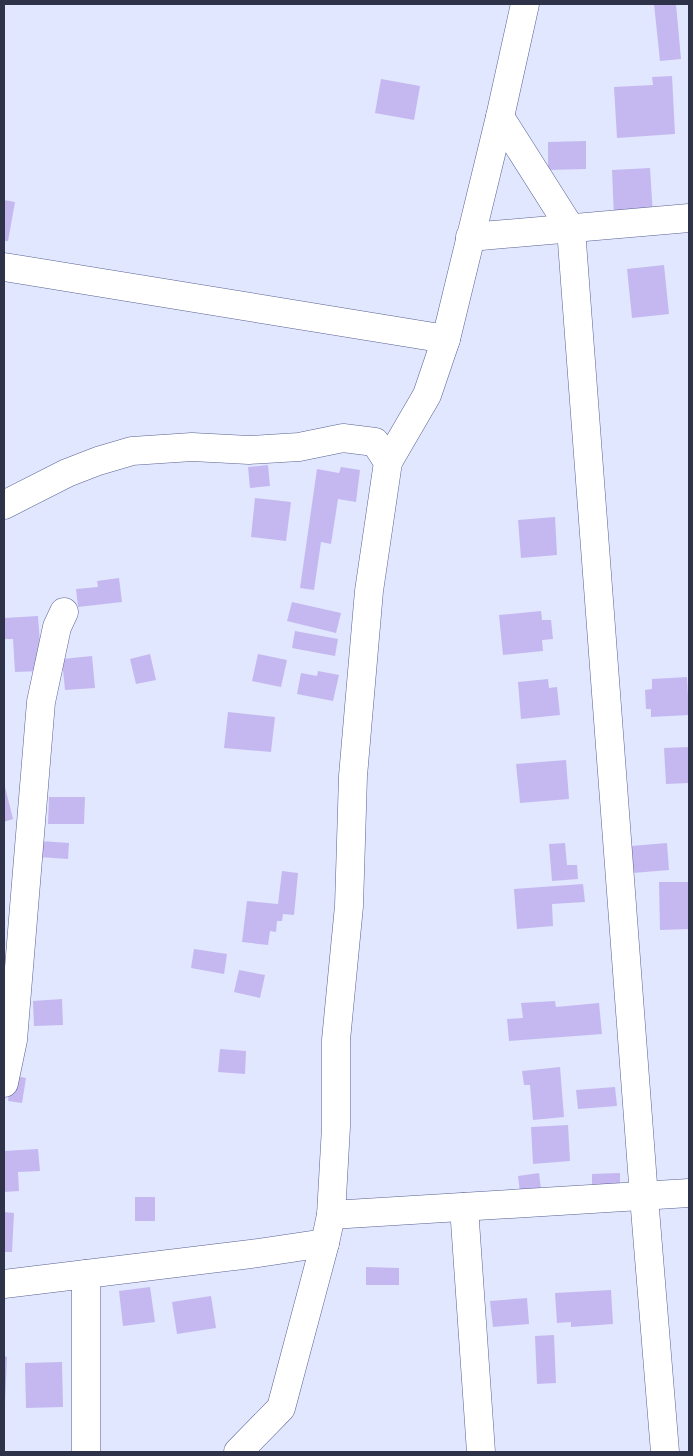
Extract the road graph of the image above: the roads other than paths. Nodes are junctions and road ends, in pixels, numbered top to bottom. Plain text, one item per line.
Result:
1 (524, 4) edge
2 (500, 117) junction
3 (689, 218) edge
4 (571, 229) junction
5 (470, 237) junction
6 (4, 267) edge
7 (446, 339) junction
8 (388, 462) junction
9 (4, 506) edge
10 (64, 612) dead end
11 (4, 1083) edge
12 (689, 1193) edge
13 (644, 1197) junction
14 (464, 1207) junction
15 (331, 1214) junction
16 (325, 1243) junction
17 (86, 1274) junction
18 (4, 1284) edge
19 (86, 1452) edge
20 (238, 1452) edge
21 (481, 1452) edge
22 (665, 1452) edge

1 - 2 street
2 - 4 street
2 - 5 street
3 - 4 street
4 - 5 street
4 - 13 street
5 - 7 street
6 - 7 street
7 - 8 street
8 - 9 street
8 - 15 street
10 - 11 street
12 - 13 street
13 - 14 street
13 - 22 street
14 - 15 street
14 - 21 street
15 - 16 street
16 - 17 street
16 - 20 street
17 - 18 street
17 - 19 street

